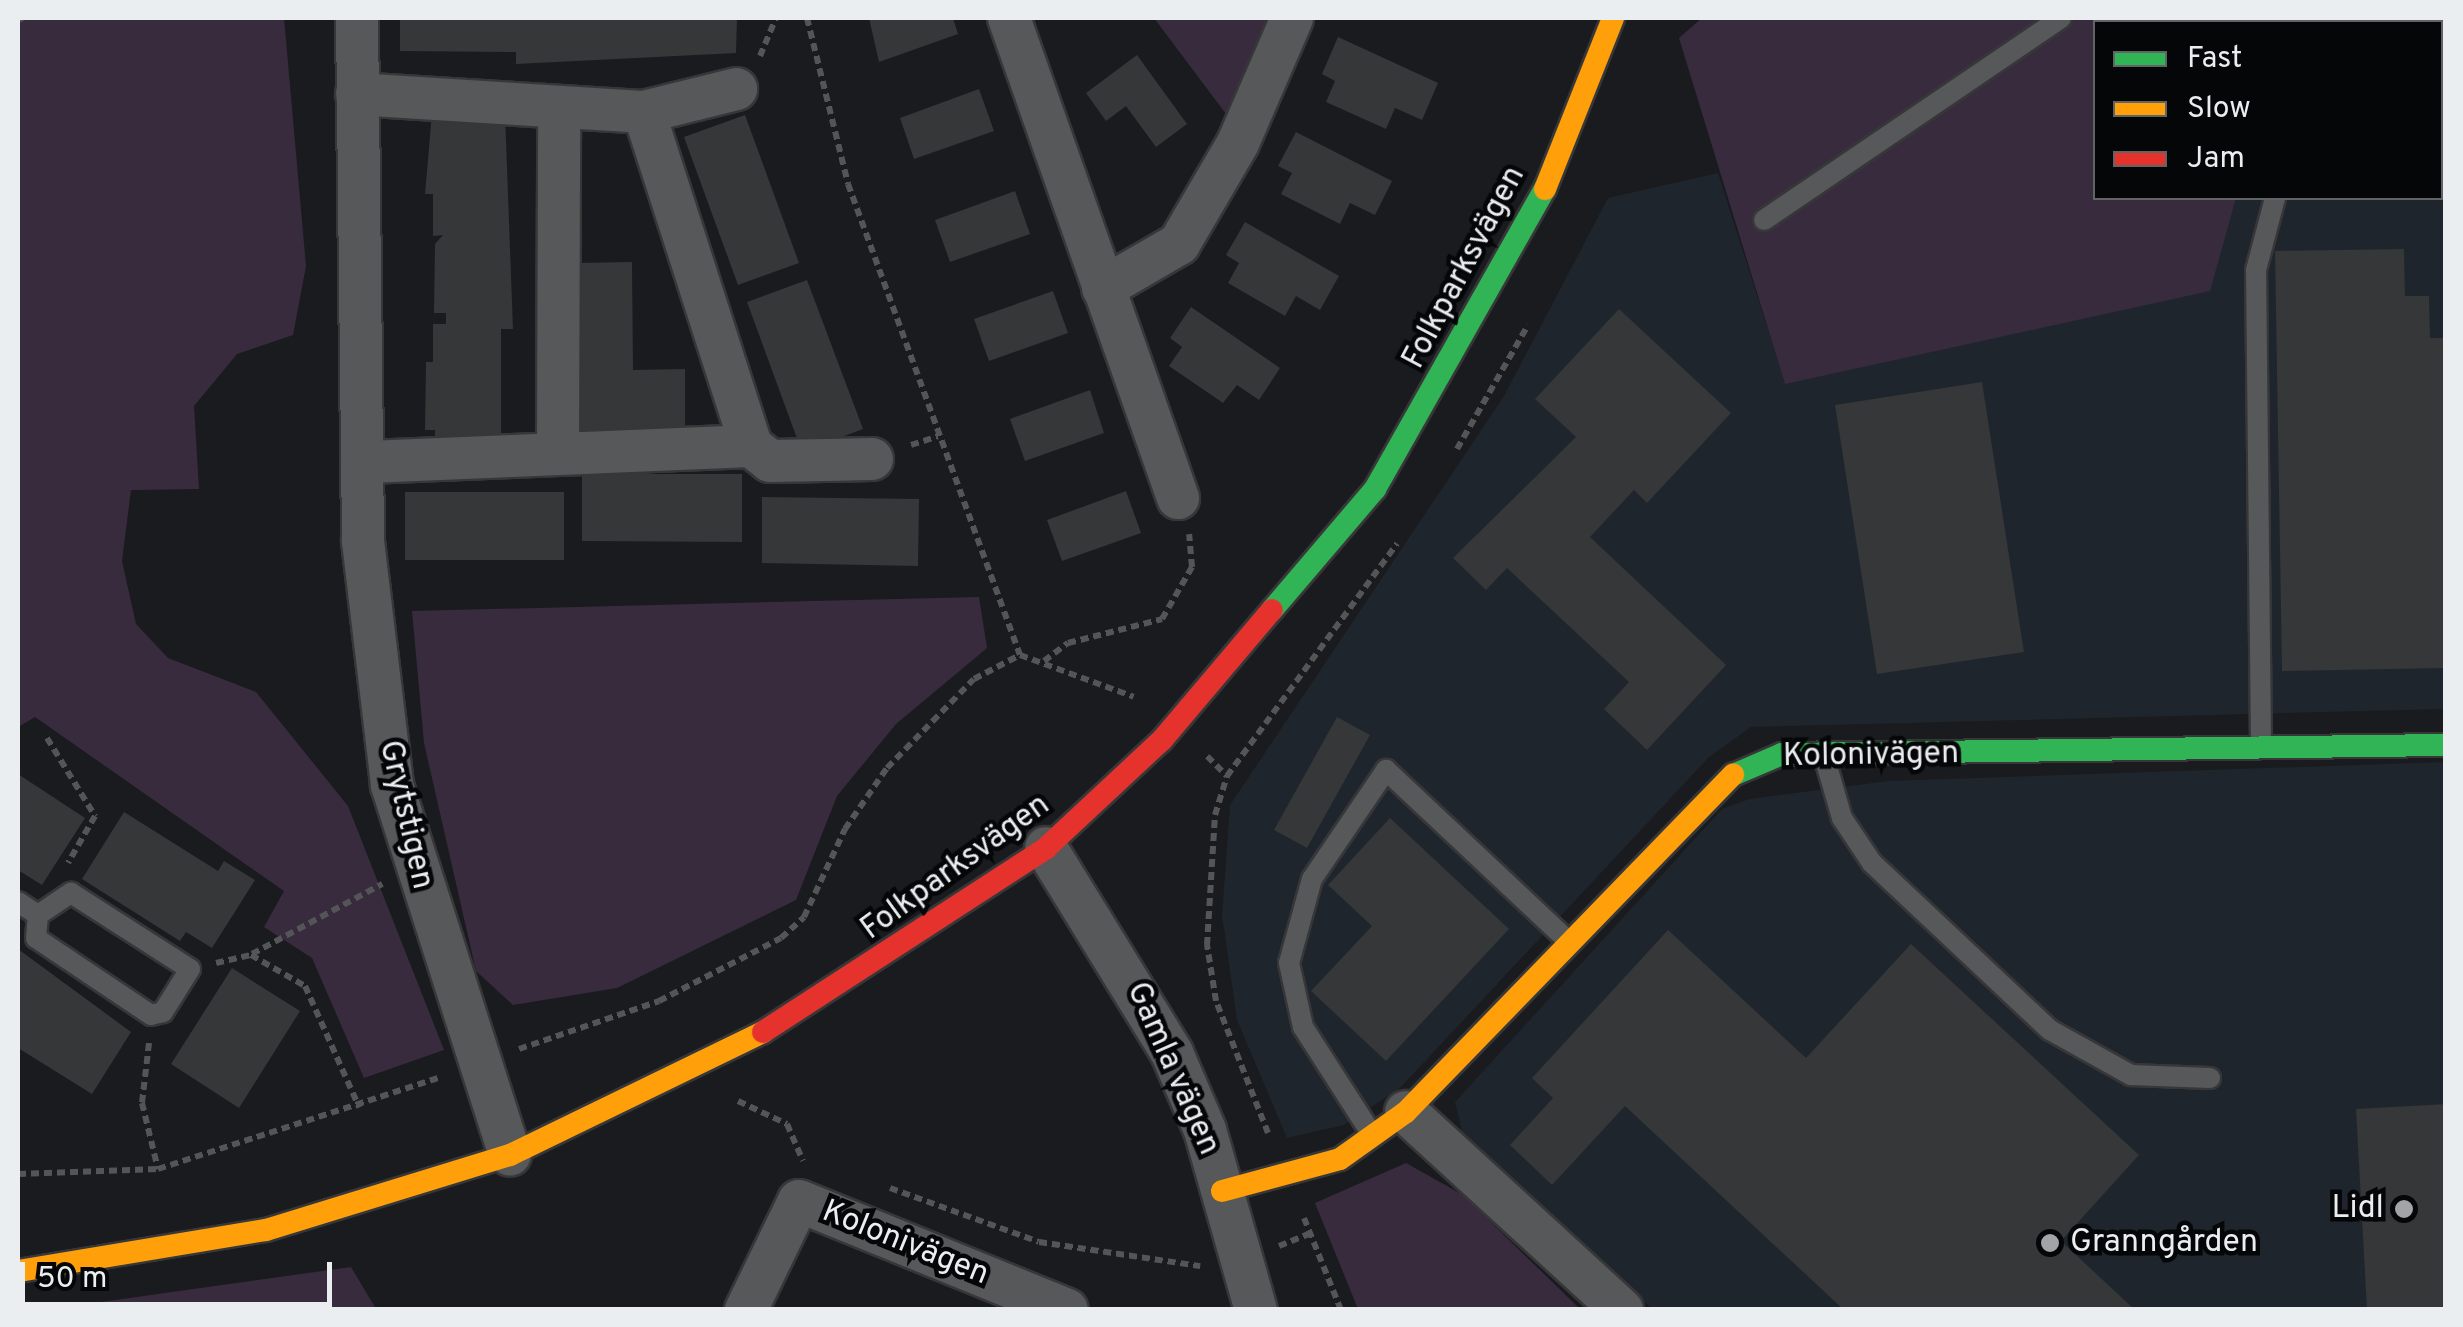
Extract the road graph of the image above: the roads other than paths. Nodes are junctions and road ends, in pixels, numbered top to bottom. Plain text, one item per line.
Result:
1 (356, 18) edge
2 (1009, 18) edge
3 (1292, 18) edge
4 (1613, 18) edge
5 (2062, 18) edge
6 (736, 89) dead end
7 (357, 94) junction
8 (559, 110) junction
9 (644, 112) junction
10 (2274, 200) edge
11 (1764, 220) dead end
12 (1103, 288) junction
13 (751, 446) junction
14 (558, 452) junction
15 (872, 459) dead end
16 (362, 462) junction
17 (1178, 498) road end
18 (2446, 745) edge
19 (2261, 750) junction
20 (1824, 754) junction
21 (1046, 848) junction
22 (18, 902) edge
23 (38, 915) junction
24 (1570, 944) junction
25 (2210, 1078) dead end
26 (1389, 1123) junction
27 (510, 1155) junction
28 (1222, 1191) junction
29 (18, 1271) edge
30 (746, 1310) edge
31 (1067, 1310) edge
32 (1256, 1310) edge
33 (1622, 1310) edge

1 - 7 street, Grytstigen
2 - 12 street
3 - 12 street
4 - 21 main road, Folkparksvägen
5 - 11 lane
6 - 9 street
7 - 8 street
7 - 16 street, Grytstigen
8 - 9 street
8 - 14 street
9 - 13 street
10 - 19 lane
12 - 17 street
13 - 14 street
13 - 15 street
14 - 16 street
16 - 27 street, Grytstigen
18 - 19 main road, Kolonivägen
19 - 20 main road, Kolonivägen
20 - 24 main road, Kolonivägen
20 - 25 lane
21 - 27 main road, Folkparksvägen
21 - 28 street, Gamla vägen
22 - 23 lane
23 - 23 lane
24 - 26 main road, Kolonivägen
24 - 26 lane
26 - 28 main road, Kolonivägen
26 - 33 street
27 - 29 main road, Folkparksvägen
28 - 32 street, Gamla vägen
30 - 31 street, Kolonivägen

